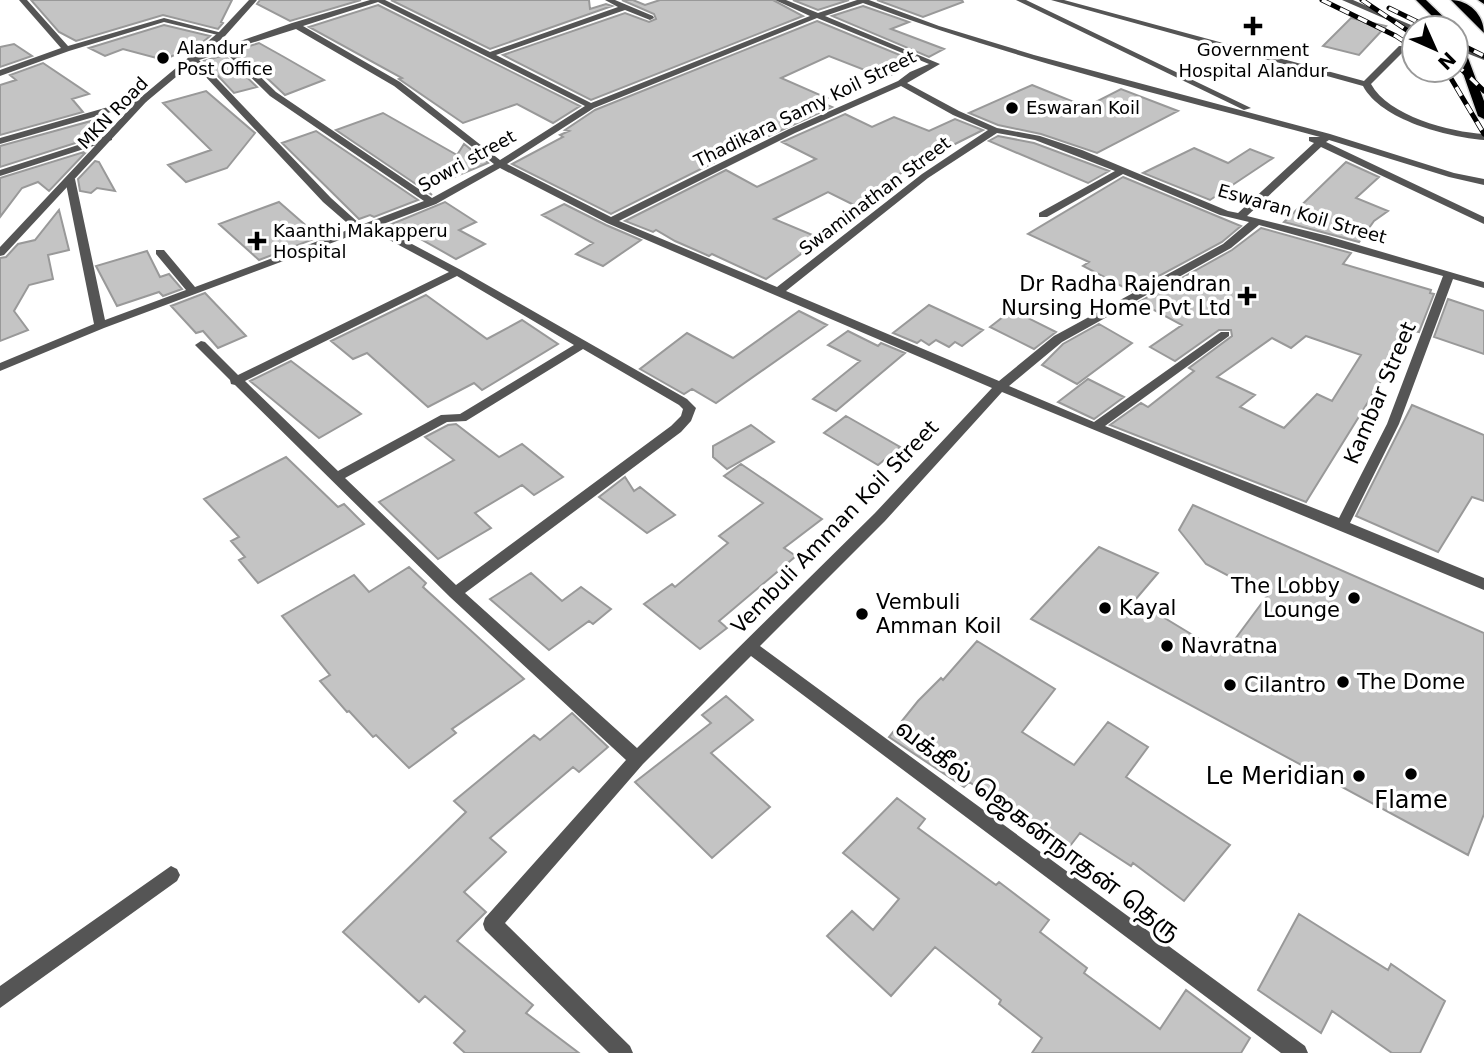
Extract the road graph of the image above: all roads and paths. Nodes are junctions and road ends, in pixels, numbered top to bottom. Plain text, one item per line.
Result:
1 (23, 0) edge
2 (253, 0) edge
3 (378, 0) edge
4 (609, 0) edge
5 (779, 0) edge
6 (862, 0) edge
7 (1020, 0) edge
8 (1055, 0) edge
9 (1346, 0) edge
10 (1422, 0) edge
11 (1456, 0) edge
12 (625, 7) junction
13 (1436, 14) edge
14 (819, 15) junction
15 (650, 18) dead end
16 (1400, 22) edge
17 (295, 25) junction
18 (1484, 30) edge
19 (222, 34) junction
20 (226, 48) junction
21 (65, 49) junction
22 (1400, 50) edge
23 (491, 55) junction
24 (193, 59) junction
25 (0, 73) edge
26 (1470, 76) edge
27 (901, 83) junction
28 (1366, 84) junction
29 (143, 100) junction
30 (591, 106) junction
31 (1484, 113) edge
32 (995, 130) junction
33 (1327, 136) junction
34 (1484, 137) edge
35 (110, 138) junction
36 (0, 141) edge
37 (500, 164) junction
38 (1121, 171) junction
39 (0, 173) edge
40 (70, 179) junction
41 (1484, 182) edge
42 (432, 202) junction
43 (1043, 215) dead end
44 (1240, 217) junction
45 (611, 220) junction
46 (1258, 220) junction
47 (1484, 221) edge
48 (364, 226) junction
49 (0, 253) edge
50 (160, 253) dead end
51 (457, 272) junction
52 (1449, 274) junction
53 (1484, 285) edge
54 (192, 291) junction
55 (778, 292) junction
56 (100, 326) junction
57 (1225, 334) dead end
58 (201, 345) dead end
59 (582, 345) junction
60 (0, 367) edge
61 (235, 381) junction
62 (1000, 387) junction
63 (1095, 427) junction
64 (335, 478) junction
65 (1342, 525) junction
66 (1484, 584) edge
67 (455, 593) junction
68 (750, 647) junction
69 (637, 759) junction
70 (171, 875) dead end
71 (0, 998) edge
72 (623, 1053) edge
73 (1298, 1053) edge

1 - 21 street
2 - 19 street, MKN Road
3 - 17 street
3 - 23 street
4 - 12 street
5 - 14 street, Thadikara Samy Koil Street
6 - 14 street, Sowri street
6 - 33 street
7 - 47 street
8 - 28 street
9 - 16 street
10 - 13 main road
11 - 18 main road
12 - 15 street
12 - 23 street
14 - 27 street, Thadikara Samy Koil Street
14 - 30 street, Sowri street
17 - 20 street
17 - 37 street
19 - 21 street
19 - 24 street, MKN Road
20 - 24 street
20 - 42 street
21 - 25 street
22 - 28 street
23 - 30 street
24 - 29 street, MKN Road
24 - 48 street
26 - 31 main road
27 - 32 street, Eswaran Koil Street
27 - 45 street, Thadikara Samy Koil Street
28 - 34 street
29 - 35 street, MKN Road
29 - 36 street
30 - 37 street, Sowri street
32 - 38 street, Eswaran Koil Street
32 - 55 street, Swaminathan Street
33 - 41 street
33 - 44 street
35 - 39 street
35 - 40 street, MKN Road
37 - 42 street, Sowri street
37 - 45 street
38 - 43 street
38 - 44 street, Eswaran Koil Street
40 - 49 street, MKN Road
40 - 56 street
42 - 48 street, Sowri street
44 - 46 street, Eswaran Koil Street
45 - 55 street
46 - 52 street, Eswaran Koil Street
46 - 62 street, Vembuli Amman Koil Street
48 - 51 street
48 - 54 street, Sowri street
50 - 54 street
51 - 59 street
51 - 61 street
52 - 53 street, Eswaran Koil Street
52 - 65 street, Kambar Street
54 - 56 street, Sowri street
55 - 62 street
56 - 60 street, Sowri street
57 - 63 street
58 - 61 street
59 - 64 street
59 - 67 street
61 - 64 street
62 - 63 street
62 - 68 street, Vembuli Amman Koil Street
63 - 65 street
64 - 67 street
65 - 66 street
67 - 69 street
68 - 69 street, Vembuli Amman Koil Street
68 - 73 street, வக்கீல் ஜெகன்நாதன் தெரு
69 - 72 street, Vembuli Amman Koil Street
70 - 71 street

